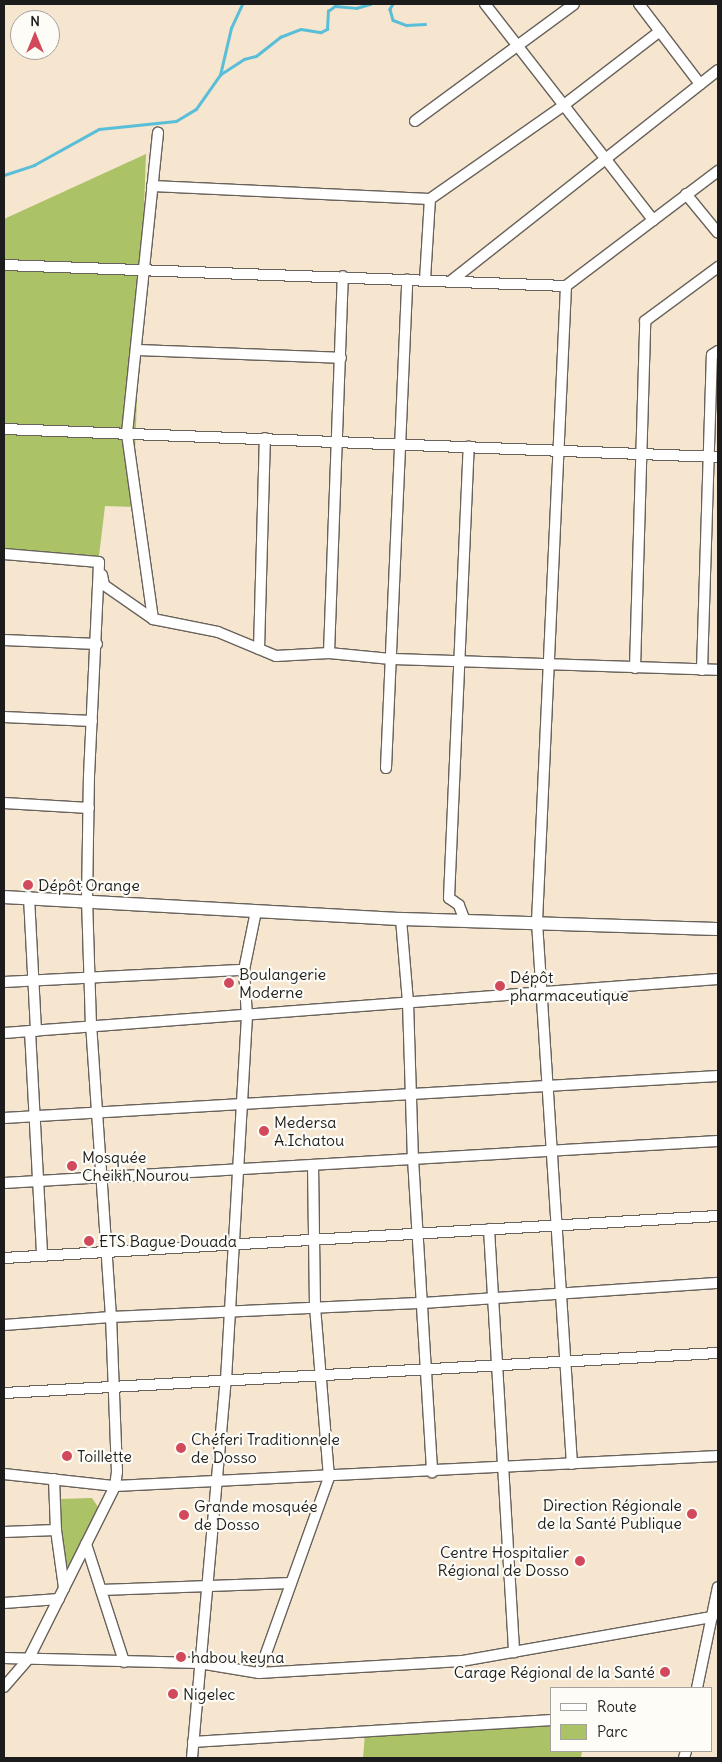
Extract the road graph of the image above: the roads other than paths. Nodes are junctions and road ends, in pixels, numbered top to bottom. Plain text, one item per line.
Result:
1 (485, 4) edge
2 (574, 4) edge
3 (639, 4) edge
4 (660, 31) junction
5 (518, 46) junction
6 (718, 70) edge
7 (700, 84) junction
8 (564, 105) junction
9 (415, 121) dead end
10 (158, 133) dead end
11 (604, 158) junction
12 (718, 171) edge
13 (152, 186) junction
14 (686, 194) junction
15 (430, 199) junction
16 (653, 220) junction
17 (718, 233) edge
18 (4, 266) edge
19 (718, 267) edge
20 (146, 268) junction
21 (343, 276) junction
22 (407, 279) junction
23 (426, 280) junction
24 (450, 281) junction
25 (566, 286) junction
26 (136, 350) junction
27 (718, 350) edge
28 (341, 358) junction
29 (4, 429) edge
30 (127, 433) junction
31 (265, 438) junction
32 (338, 443) junction
33 (399, 443) junction
34 (469, 446) junction
35 (559, 449) junction
36 (640, 453) junction
37 (713, 457) edge
38 (4, 554) edge
39 (99, 562) junction
40 (154, 618) junction
41 (4, 640) edge
42 (97, 644) junction
43 (259, 649) junction
44 (329, 653) junction
45 (390, 659) junction
46 (458, 662) junction
47 (549, 665) junction
48 (635, 668) junction
49 (702, 670) junction
50 (718, 670) edge
51 (4, 717) edge
52 (92, 721) junction
53 (386, 768) dead end
54 (4, 803) edge
55 (89, 808) junction
56 (4, 897) edge
57 (29, 897) junction
58 (87, 901) junction
59 (256, 912) junction
60 (401, 919) junction
61 (465, 921) junction
62 (537, 922) junction
63 (718, 929) edge
64 (244, 970) junction
65 (89, 976) junction
66 (718, 979) edge
67 (33, 980) junction
68 (4, 982) edge
69 (542, 992) junction
70 (408, 1002) junction
71 (247, 1016) junction
72 (91, 1026) junction
73 (33, 1031) junction
74 (4, 1033) edge
75 (718, 1076) edge
76 (548, 1086) junction
77 (412, 1094) junction
78 (241, 1104) junction
79 (96, 1111) junction
80 (35, 1117) junction
81 (4, 1118) edge
82 (718, 1141) edge
83 (552, 1152) junction
84 (413, 1158) junction
85 (313, 1164) junction
86 (238, 1169) junction
87 (103, 1175) junction
88 (40, 1181) junction
89 (4, 1183) edge
90 (718, 1216) edge
91 (557, 1225) junction
92 (489, 1229) junction
93 (420, 1234) junction
94 (314, 1240) junction
95 (234, 1244) junction
96 (107, 1250) junction
97 (42, 1256) junction
98 (4, 1258) edge
99 (718, 1283) edge
100 (561, 1293) junction
101 (493, 1297) junction
102 (424, 1303) junction
103 (315, 1307) junction
104 (230, 1312) junction
105 (111, 1317) junction
106 (4, 1326) edge
107 (718, 1353) edge
108 (565, 1362) junction
109 (497, 1365) junction
110 (427, 1370) junction
111 (319, 1375) junction
112 (226, 1380) junction
113 (114, 1387) junction
114 (4, 1393) edge
115 (718, 1456) edge
116 (572, 1464) junction
117 (503, 1467) junction
118 (432, 1472) junction
119 (4, 1474) edge
120 (329, 1477) junction
121 (54, 1480) junction
122 (216, 1482) junction
123 (115, 1486) junction
124 (56, 1530) junction
125 (4, 1532) edge
126 (86, 1544) junction
127 (291, 1583) junction
128 (206, 1585) junction
129 (718, 1586) edge
130 (64, 1588) junction
131 (100, 1590) junction
132 (59, 1599) junction
133 (4, 1603) edge
134 (712, 1617) junction
135 (514, 1652) junction
136 (4, 1658) edge
137 (29, 1658) junction
138 (124, 1662) junction
139 (199, 1663) junction
140 (259, 1673) junction
141 (4, 1687) edge
142 (697, 1687) edge
143 (550, 1720) edge
144 (194, 1742) junction
145 (192, 1758) edge

1 - 5 street
2 - 5 street
3 - 4 street
4 - 7 street
4 - 8 street
5 - 8 street
5 - 9 street
6 - 7 street
7 - 11 street
8 - 11 street
8 - 15 street
10 - 13 street
11 - 16 street
11 - 24 street
12 - 14 street
13 - 15 street
13 - 20 street
14 - 16 street
14 - 17 street
15 - 23 street
16 - 25 street
18 - 20 street
19 - 36 street
20 - 21 street
20 - 26 street
21 - 22 street
21 - 28 street
22 - 23 street
22 - 33 street
23 - 24 street
24 - 25 street
25 - 35 street
26 - 28 street
26 - 30 street
27 - 37 street
28 - 32 street
29 - 30 street
30 - 31 street
30 - 40 street
31 - 32 street
31 - 43 street
32 - 33 street
32 - 44 street
33 - 34 street
33 - 45 street
34 - 35 street
34 - 46 street
35 - 36 street
35 - 47 street
36 - 37 street
36 - 48 street
37 - 49 street
38 - 39 street
39 - 40 street
39 - 42 street
40 - 43 street
41 - 42 street
42 - 52 street
43 - 44 street
44 - 45 street
45 - 46 street
45 - 53 street
46 - 47 street
46 - 61 street
47 - 48 street
47 - 62 street
48 - 49 street
49 - 50 street
51 - 52 street
52 - 55 street
54 - 55 street
55 - 58 street
56 - 57 main road
57 - 58 main road
57 - 67 street
58 - 59 main road
58 - 65 street
59 - 60 main road
59 - 64 street
60 - 61 main road
60 - 70 street
61 - 62 main road
62 - 63 main road
62 - 69 street
64 - 65 street
64 - 71 street
65 - 67 street
65 - 72 street
66 - 69 street
67 - 68 street
67 - 73 street
69 - 70 street
69 - 76 street
70 - 71 street
70 - 77 street
71 - 72 street
71 - 78 street
72 - 73 street
72 - 79 street
73 - 74 street
73 - 80 street
75 - 76 street
76 - 77 street
76 - 83 street
77 - 78 street
77 - 84 street
78 - 79 street
78 - 86 street
79 - 80 street
79 - 87 street
80 - 81 street
80 - 88 street
82 - 83 street
83 - 84 street
83 - 91 street
84 - 85 street
84 - 93 street
85 - 86 street
85 - 94 street
86 - 87 street
86 - 95 street
87 - 88 street
87 - 96 street
88 - 89 street
88 - 97 street
90 - 91 street
91 - 92 street
91 - 100 street
92 - 93 street
92 - 101 street
93 - 94 street
93 - 102 street
94 - 95 street
94 - 103 street
95 - 96 street
95 - 104 street
96 - 97 street
96 - 105 street
97 - 98 street
99 - 100 street
100 - 101 street
100 - 108 street
101 - 102 street
101 - 109 street
102 - 103 street
102 - 110 street
103 - 104 street
103 - 111 street
104 - 105 street
104 - 112 street
105 - 106 street
105 - 113 street
107 - 108 street
108 - 109 street
108 - 116 street
109 - 110 street
109 - 117 street
110 - 111 street
110 - 118 street
111 - 112 street
111 - 120 street
112 - 113 street
112 - 122 street
113 - 114 street
113 - 123 street
115 - 116 street
116 - 117 street
117 - 118 street
117 - 135 street
118 - 120 street
119 - 121 street
120 - 122 street
120 - 127 street
121 - 123 street
121 - 124 street
122 - 123 street
122 - 128 street
123 - 126 street
124 - 125 street
124 - 130 street
126 - 130 street
126 - 131 street
127 - 128 street
127 - 140 street
128 - 131 street
128 - 139 street
129 - 134 street
130 - 132 street
131 - 138 street
132 - 133 street
132 - 137 street
134 - 135 street
134 - 142 street
135 - 140 street
136 - 137 street
137 - 138 street
137 - 141 street
138 - 139 street
139 - 140 street
139 - 144 street
143 - 144 street
144 - 145 street

